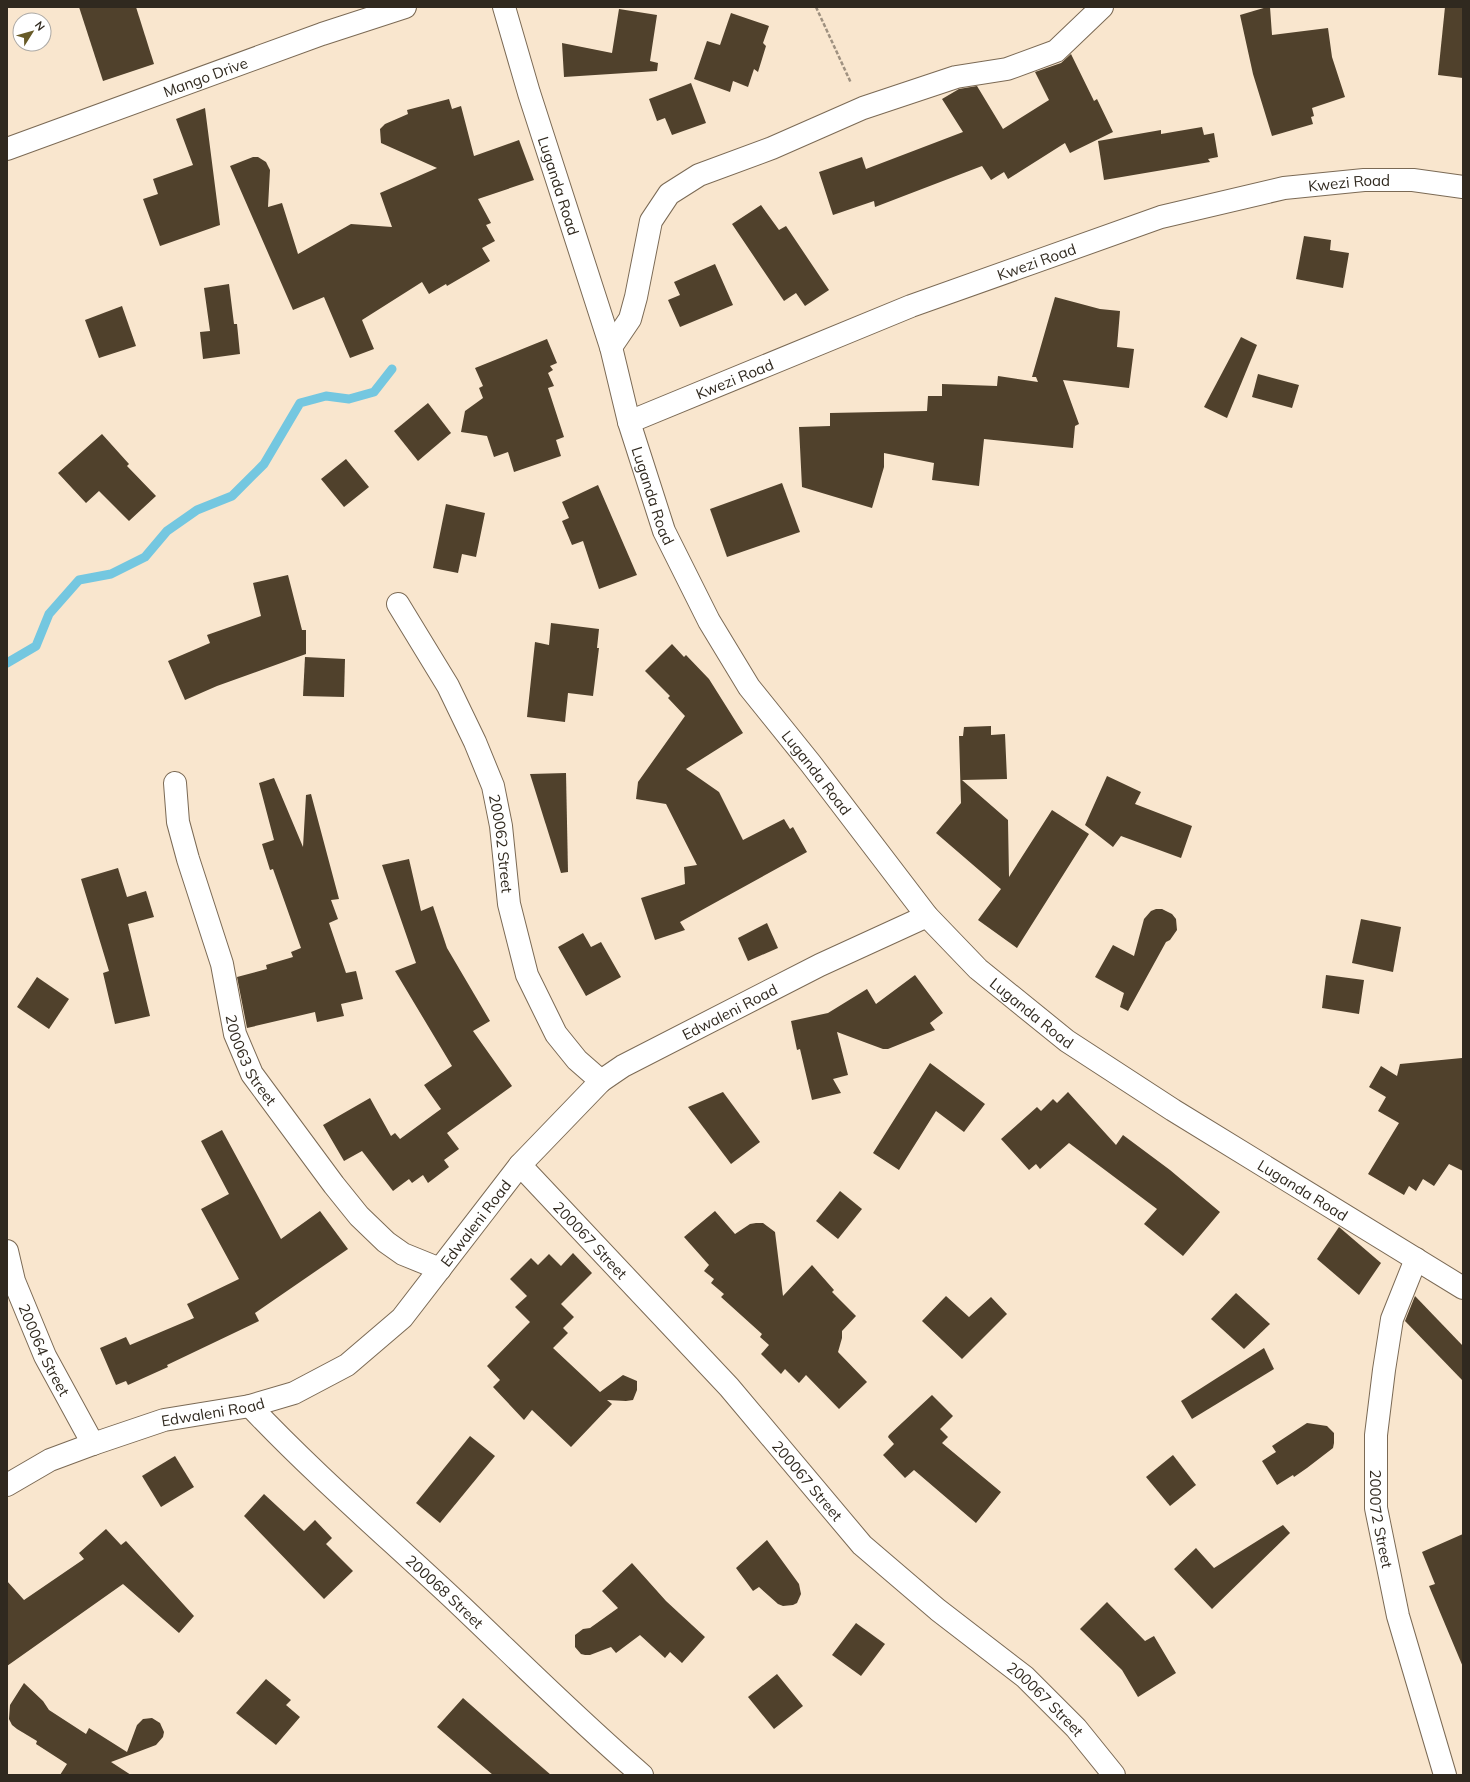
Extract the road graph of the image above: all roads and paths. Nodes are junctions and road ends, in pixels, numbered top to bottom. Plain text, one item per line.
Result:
1 (405, 7) edge
2 (504, 7) edge
3 (816, 7) edge
4 (1102, 7) edge
5 (863, 108) junction
6 (7, 149) edge
7 (1463, 187) edge
8 (611, 347) junction
9 (629, 422) junction
10 (398, 604) dead end
11 (175, 784) dead end
12 (927, 916) junction
13 (601, 1081) junction
14 (520, 1165) junction
15 (7, 1251) edge
16 (1416, 1259) junction
17 (440, 1269) junction
18 (1463, 1288) edge
19 (250, 1406) junction
20 (93, 1444) junction
21 (7, 1485) edge
22 (642, 1775) edge
23 (1114, 1775) edge
24 (1445, 1775) edge

1 - 6 street, Mango Drive
2 - 8 street, Luganda Road
3 - 5 path
4 - 5 street
5 - 8 street
7 - 9 street, Kwezi Road
8 - 9 street, Luganda Road
9 - 12 street, Luganda Road
10 - 13 street, 200062 Street
11 - 17 street, 200063 Street
12 - 13 street, Edwaleni Road
12 - 16 street, Luganda Road
13 - 14 street, Edwaleni Road
14 - 17 street, Edwaleni Road
14 - 23 street, 200067 Street
15 - 20 street, 200064 Street
16 - 18 street, Luganda Road
16 - 24 street, 200072 Street
17 - 19 street, Edwaleni Road
19 - 20 street, Edwaleni Road
19 - 22 street, 200068 Street
20 - 21 street, Edwaleni Road

